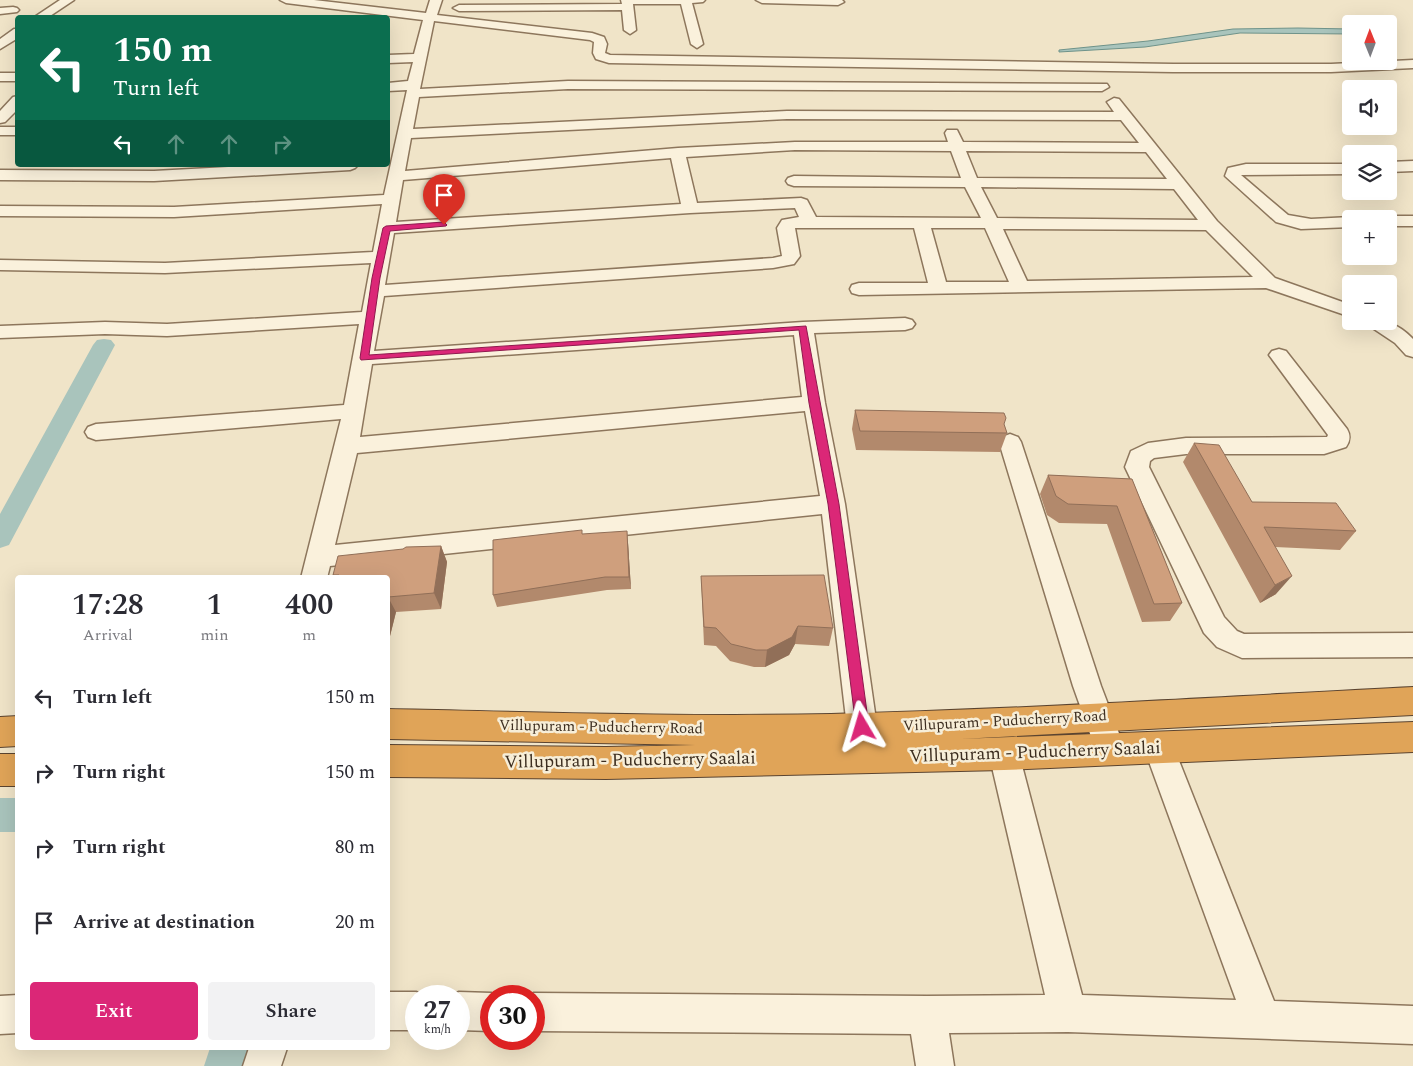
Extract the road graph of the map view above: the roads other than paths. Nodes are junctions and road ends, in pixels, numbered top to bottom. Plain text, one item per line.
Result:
1 (68, 0) edge
2 (286, 0) edge
3 (686, 0) edge
4 (699, 0) edge
5 (762, 0) edge
6 (301, 1) edge
7 (627, 2) edge
8 (838, 2) dead end
9 (13, 10) dead end
10 (0, 11) edge
11 (432, 13) edge
12 (43, 15) edge
13 (407, 27) dead end
14 (630, 30) dead end
15 (15, 34) edge
16 (697, 44) dead end
17 (0, 46) edge
18 (15, 47) edge
19 (420, 58) junction
20 (390, 59) edge
21 (1413, 64) edge
22 (1086, 66) junction
23 (0, 77) edge
24 (15, 77) edge
25 (929, 85) junction
26 (782, 86) junction
27 (390, 87) edge
28 (1102, 87) junction
29 (414, 89) junction
30 (0, 97) edge
31 (15, 98) edge
32 (15, 102) edge
33 (943, 114) junction
34 (787, 115) junction
35 (1125, 116) junction
36 (0, 119) edge
37 (399, 129) edge
38 (0, 132) edge
39 (15, 132) edge
40 (795, 146) junction
41 (958, 147) junction
42 (1150, 148) junction
43 (678, 153) junction
44 (1413, 166) edge
45 (306, 167) edge
46 (394, 167) edge
47 (1397, 167) edge
48 (1342, 168) edge
49 (0, 175) edge
50 (794, 181) junction
51 (971, 184) junction
52 (1179, 184) junction
53 (392, 199) junction
54 (801, 203) junction
55 (690, 208) junction
56 (0, 211) edge
57 (1397, 221) edge
58 (1413, 221) edge
59 (810, 222) junction
60 (1342, 222) edge
61 (921, 223) junction
62 (992, 224) junction
63 (1211, 226) junction
64 (386, 228) junction
65 (380, 258) junction
66 (0, 265) edge
67 (1268, 282) junction
68 (1020, 286) junction
69 (938, 287) junction
70 (859, 289) dead end
71 (374, 290) junction
72 (1342, 307) edge
73 (371, 317) junction
74 (905, 324) dead end
75 (803, 328) junction
76 (1388, 330) edge
77 (0, 332) edge
78 (1412, 350) edge
79 (1279, 355) dead end
80 (364, 358) junction
81 (814, 403) junction
82 (354, 411) junction
83 (96, 432) dead end
84 (1010, 442) dead end
85 (347, 446) junction
86 (834, 504) junction
87 (317, 567) edge
88 (1413, 645) edge
89 (1413, 701) edge
90 (1099, 717) junction
91 (390, 724) edge
92 (862, 727) junction
93 (15, 731) edge
94 (0, 732) edge
95 (1413, 738) edge
96 (766, 744) junction
97 (1159, 748) junction
98 (1110, 749) junction
99 (1004, 754) junction
100 (390, 761) edge
101 (0, 770) edge
102 (15, 770) edge
103 (390, 1011) edge
104 (405, 1011) edge
105 (545, 1012) edge
106 (1068, 1013) junction
107 (0, 1014) edge
108 (15, 1014) edge
109 (927, 1015) junction
110 (1262, 1020) junction
111 (1413, 1025) edge
112 (267, 1050) edge
113 (262, 1066) edge
114 (935, 1066) edge

1 - 12 street
2 - 6 street
3 - 4 street
3 - 7 street
3 - 16 street
5 - 8 street
6 - 11 street
7 - 11 street
7 - 14 street
9 - 10 street
11 - 13 street
11 - 19 street
11 - 22 street
15 - 17 street
17 - 18 street
19 - 20 street
19 - 29 street
21 - 22 street
22 - 28 street
23 - 24 street
25 - 26 street
25 - 28 street
25 - 33 street
26 - 29 street
26 - 34 street
27 - 29 street
28 - 35 street
29 - 37 street
30 - 31 street
32 - 36 street
33 - 34 street
33 - 35 street
33 - 41 street
34 - 37 street
34 - 40 street
35 - 42 street
37 - 46 street
38 - 39 street
40 - 41 street
40 - 43 street
40 - 50 street
41 - 42 street
41 - 51 street
42 - 52 street
43 - 46 street
43 - 55 street
44 - 47 street
45 - 49 street
46 - 53 street
48 - 60 street
50 - 51 street
50 - 54 street
51 - 52 street
51 - 62 street
52 - 63 street
53 - 56 street
53 - 64 street
54 - 55 street
54 - 59 street
55 - 64 street
57 - 58 street
59 - 61 street
59 - 71 street
61 - 62 street
61 - 69 street
62 - 63 street
62 - 68 street
63 - 67 street
64 - 65 street
65 - 66 street
65 - 71 street
67 - 68 street
67 - 72 street
68 - 69 street
69 - 70 street
71 - 73 street
73 - 77 street
73 - 80 street
74 - 75 street
75 - 80 street
75 - 81 street
76 - 78 street
79 - 88 street
80 - 82 street
81 - 85 street
81 - 86 street
82 - 83 street
82 - 85 street
84 - 90 street
85 - 87 street
86 - 87 street
86 - 92 street
89 - 90 highway, Villupuram - Puducherry Road
90 - 92 highway, Villupuram - Puducherry Road
90 - 98 street
91 - 96 highway, Villupuram - Puducherry Road
92 - 96 highway, Villupuram - Puducherry Road
93 - 94 highway
95 - 97 highway, Villupuram - Puducherry Saalai
96 - 99 highway, Villupuram - Puducherry Saalai
96 - 100 highway, Villupuram - Puducherry Saalai
97 - 98 highway, Villupuram - Puducherry Saalai
97 - 110 street
98 - 99 highway, Villupuram - Puducherry Saalai
99 - 106 street
101 - 102 highway
103 - 104 street
105 - 109 street
106 - 109 street
106 - 110 street
107 - 108 street
109 - 114 street
110 - 111 street
112 - 113 street

